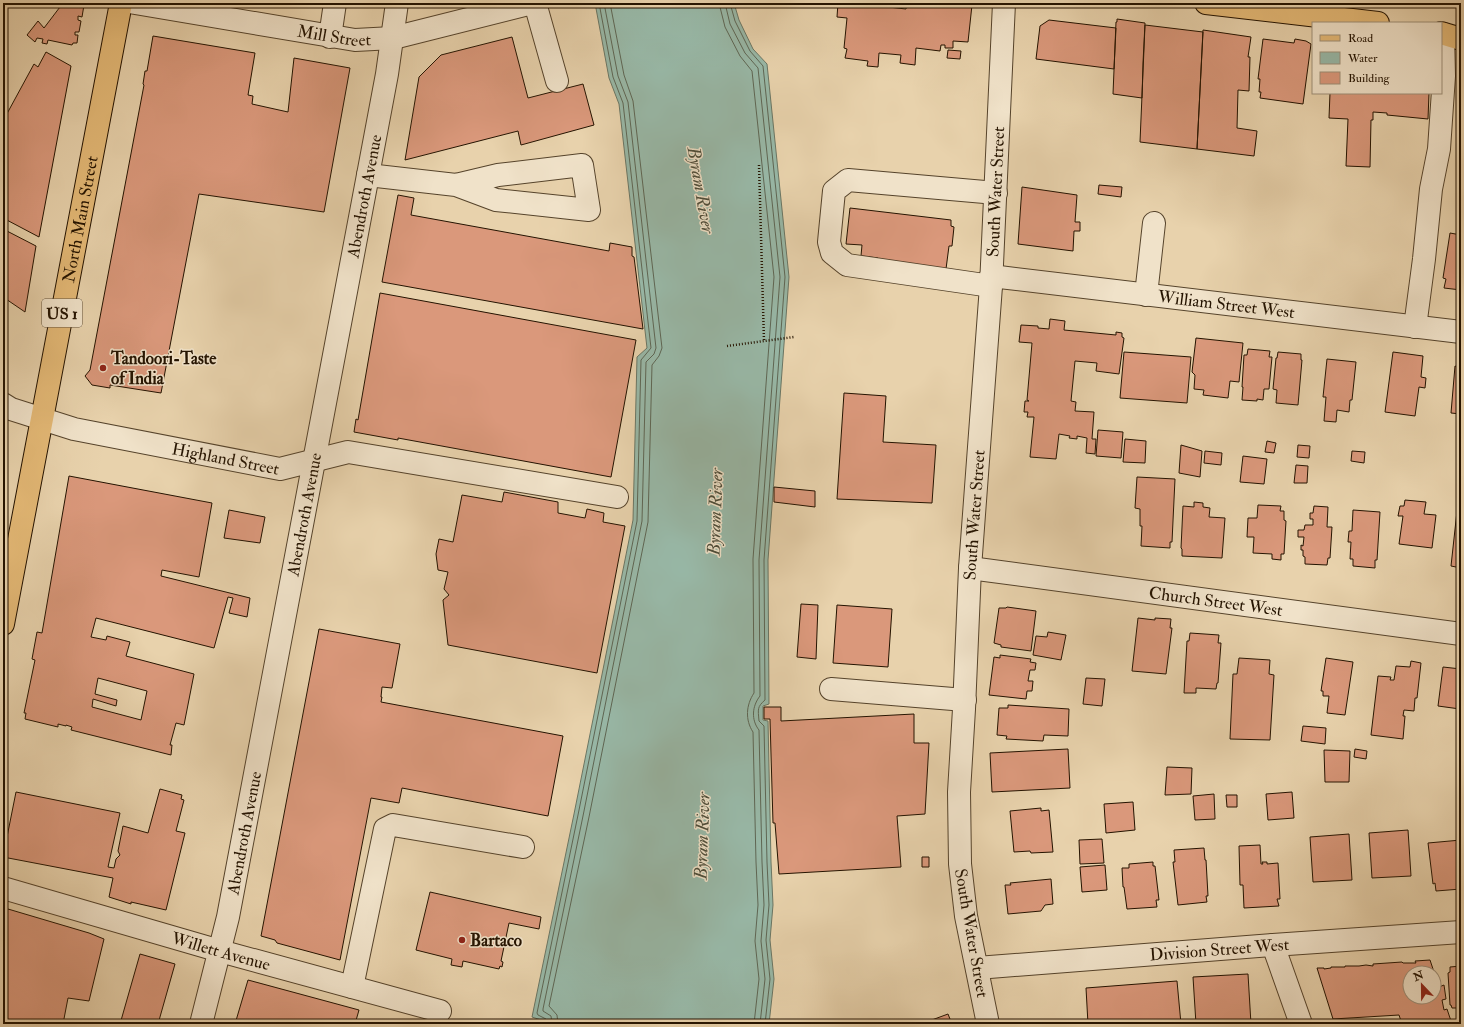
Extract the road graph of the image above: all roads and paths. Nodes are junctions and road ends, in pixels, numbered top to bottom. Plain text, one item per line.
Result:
1 (121, 3) edge
2 (135, 3) edge
3 (335, 3) edge
4 (397, 3) edge
5 (533, 3) edge
6 (1004, 3) edge
7 (1206, 3) edge
8 (1292, 8) edge
9 (1370, 22) edge
10 (1448, 35) edge
11 (330, 36) junction
12 (393, 38) junction
13 (557, 81) dead end
14 (759, 165) dead end
15 (368, 175) junction
16 (456, 185) junction
17 (996, 193) junction
18 (1154, 223) dead end
19 (991, 281) junction
20 (1146, 295) junction
21 (1415, 327) junction
22 (1461, 332) edge
23 (794, 337) dead end
24 (764, 341) junction
25 (727, 346) dead end
26 (3, 404) edge
27 (42, 420) junction
28 (315, 461) junction
29 (617, 497) dead end
30 (970, 568) junction
31 (3, 624) edge
32 (1461, 634) edge
33 (831, 689) dead end
34 (965, 700) junction
35 (523, 848) dead end
36 (3, 888) edge
37 (1461, 932) edge
38 (1273, 945) junction
39 (220, 951) junction
40 (977, 968) junction
41 (352, 987) junction
42 (440, 1011) dead end
43 (201, 1024) edge
44 (988, 1024) edge
45 (1302, 1024) edge

1 - 27 main road, North Main Street / US 1
2 - 11 street, Mill Street
3 - 11 street
4 - 12 street, Abendroth Avenue
5 - 12 street, Mill Street
5 - 13 street
6 - 17 street, South Water Street
7 - 8 main road
8 - 9 main road
10 - 21 street
11 - 12 street, Mill Street
12 - 15 street, Abendroth Avenue
14 - 24 path
15 - 16 street
15 - 28 street, Abendroth Avenue
16 - 16 street
17 - 19 street, South Water Street
17 - 19 street, William Street West
18 - 20 street
19 - 20 street, William Street West
19 - 30 street, South Water Street
20 - 21 street, William Street West
21 - 22 street, William Street West
23 - 24 path
24 - 25 path
26 - 27 street, Highland Street
27 - 28 street, Highland Street
27 - 31 main road, North Main Street / US 1
28 - 29 street, Highland Street
28 - 39 street, Abendroth Avenue
30 - 32 street, Church Street West
30 - 34 street, South Water Street
33 - 34 street
34 - 40 street, South Water Street
35 - 41 street
36 - 39 street, Willett Avenue
37 - 38 street, Division Street West
38 - 40 street, Division Street West
38 - 45 street
39 - 41 street, Willett Avenue
39 - 43 street, Abendroth Avenue
40 - 44 street, South Water Street
41 - 42 street, Willett Avenue

